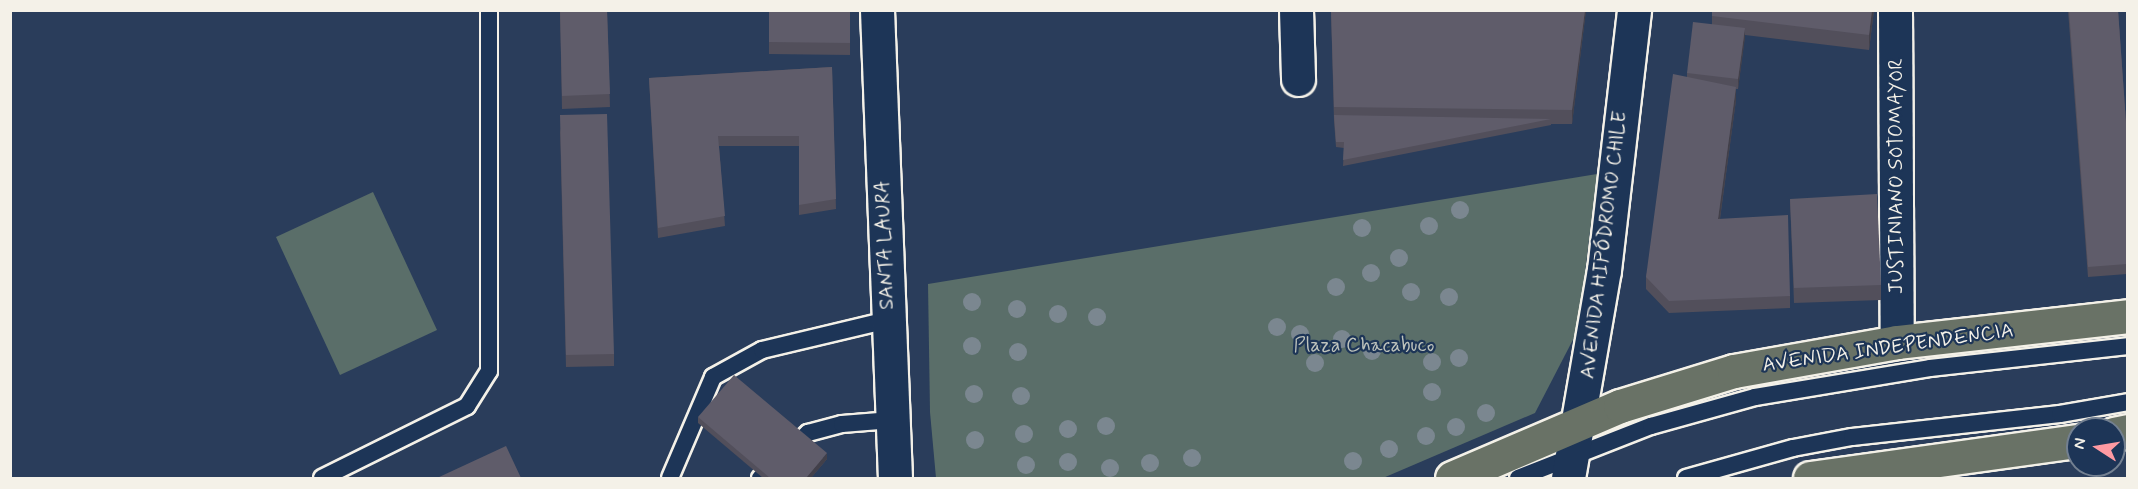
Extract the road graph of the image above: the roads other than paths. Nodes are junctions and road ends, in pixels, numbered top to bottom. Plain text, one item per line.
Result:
1 (489, 10) edge
2 (877, 10) edge
3 (1296, 10) edge
4 (1634, 10) edge
5 (1895, 10) edge
6 (1298, 79) dead end
7 (2127, 316) edge
8 (888, 320) junction
9 (1897, 342) junction
10 (2127, 346) edge
11 (2127, 402) edge
12 (892, 420) junction
13 (1580, 423) junction
14 (2066, 443) edge
15 (1570, 467) edge
16 (322, 478) edge
17 (670, 478) edge
18 (760, 478) edge
19 (895, 478) edge
20 (1452, 478) edge
21 (1518, 478) edge
22 (1686, 478) edge
23 (1810, 478) edge

1 - 16 lane
2 - 8 street, SANTA LAURA
3 - 6 street
4 - 13 street, AVENIDA HIPÓDROMO CHILE
5 - 9 street, JUSTINIANO SOTOMAYOR
7 - 9 main road, AVENIDA INDEPENDENCIA
8 - 12 street, SANTA LAURA
8 - 17 lane
9 - 13 main road, AVENIDA INDEPENDENCIA
10 - 15 lane
11 - 22 lane
12 - 18 lane
12 - 19 street, SANTA LAURA
13 - 15 street, AVENIDA HIPÓDROMO CHILE
13 - 20 main road, AVENIDA INDEPENDENCIA
14 - 23 main road
15 - 21 lane

